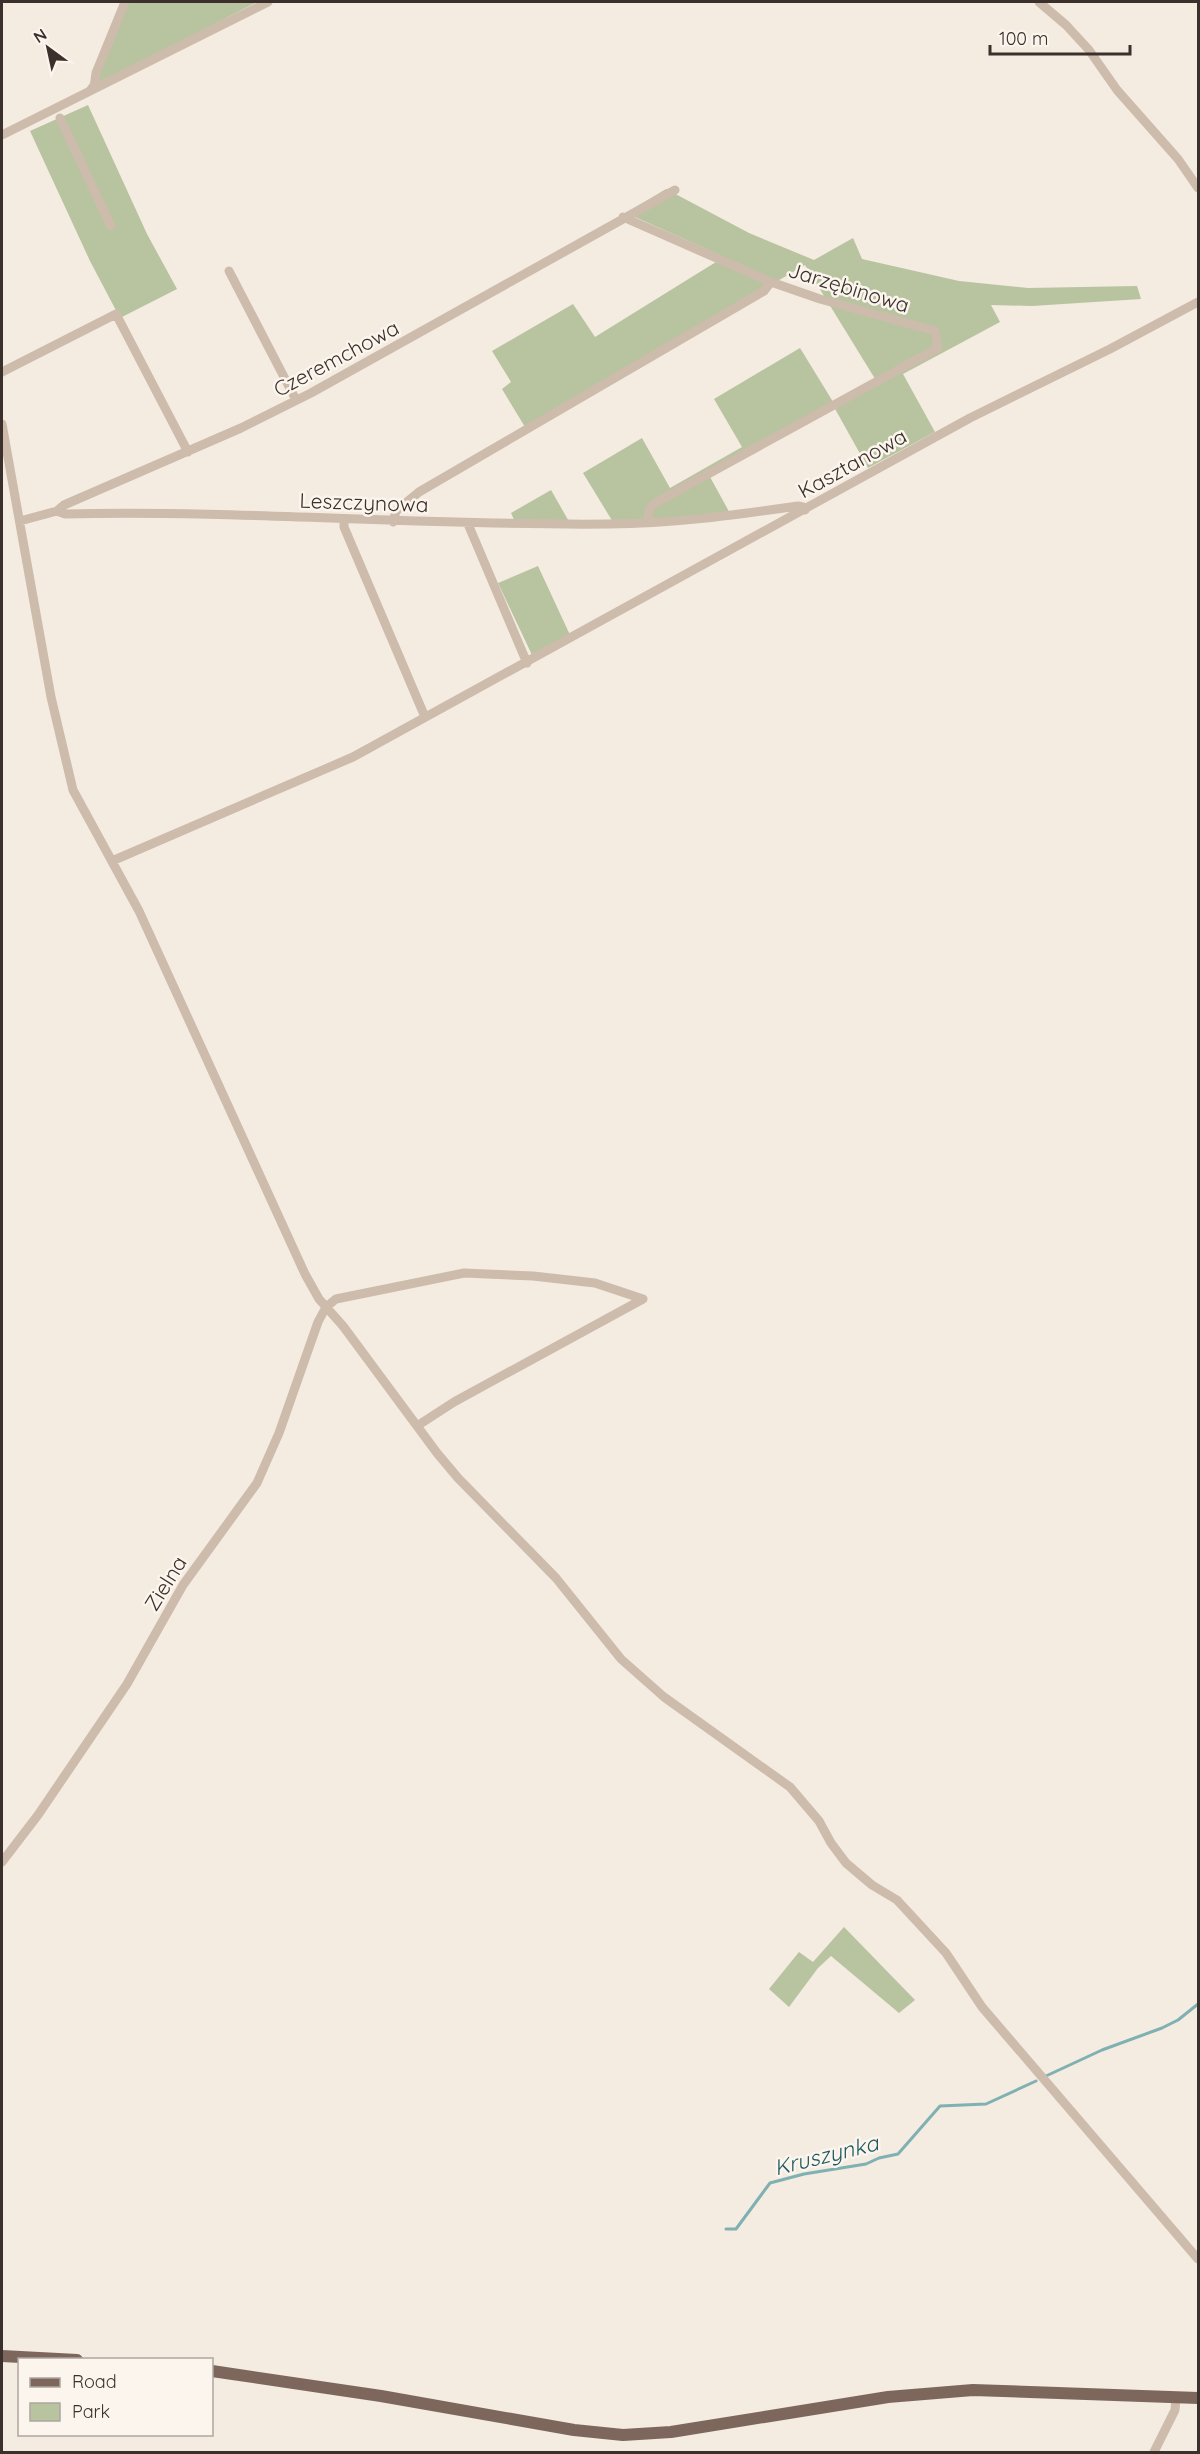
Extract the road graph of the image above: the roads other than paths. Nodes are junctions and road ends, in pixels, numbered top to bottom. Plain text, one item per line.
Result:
1 (125, 2) edge
2 (268, 2) edge
3 (1039, 2) edge
4 (94, 88) junction
5 (60, 118) dead end
6 (2, 135) edge
7 (1198, 188) edge
8 (675, 190) dead end
9 (623, 217) junction
10 (111, 226) dead end
11 (229, 271) dead end
12 (771, 282) junction
13 (1198, 302) edge
14 (2, 372) edge
15 (296, 400) junction
16 (2, 424) edge
17 (188, 452) junction
18 (805, 510) junction
19 (57, 512) junction
20 (344, 519) junction
21 (20, 521) junction
22 (393, 522) junction
23 (647, 522) junction
24 (468, 524) junction
25 (527, 663) junction
26 (425, 717) junction
27 (112, 861) junction
28 (326, 1307) junction
29 (417, 1426) junction
30 (2, 1862) edge
31 (1198, 2259) edge
32 (2, 2356) edge
33 (40, 2358) edge
34 (213, 2371) edge
35 (1176, 2398) junction
36 (1198, 2398) edge
37 (1154, 2452) edge

1 - 4 street
2 - 4 street
3 - 7 street
4 - 6 street
5 - 10 street
8 - 9 street, Czeremchowa
9 - 12 street
9 - 15 street, Czeremchowa
11 - 15 street
12 - 22 street, Jarzębinowa
12 - 23 street, Jarzębinowa
13 - 18 street, Kasztanowa
14 - 17 street
15 - 17 street, Czeremchowa
16 - 21 street
17 - 19 street, Czeremchowa
18 - 23 street, Leszczynowa
18 - 25 street, Kasztanowa
19 - 20 street, Leszczynowa
19 - 21 street, Leszczynowa
20 - 22 street, Leszczynowa
20 - 26 street
21 - 27 street
22 - 24 street, Leszczynowa
23 - 24 street, Leszczynowa
24 - 25 street
25 - 26 street, Kasztanowa
26 - 27 street, Kasztanowa
27 - 28 street
28 - 29 street
28 - 29 street
28 - 30 street, Zielna
29 - 31 street
32 - 33 main road
34 - 35 main road
35 - 36 main road
35 - 37 street

